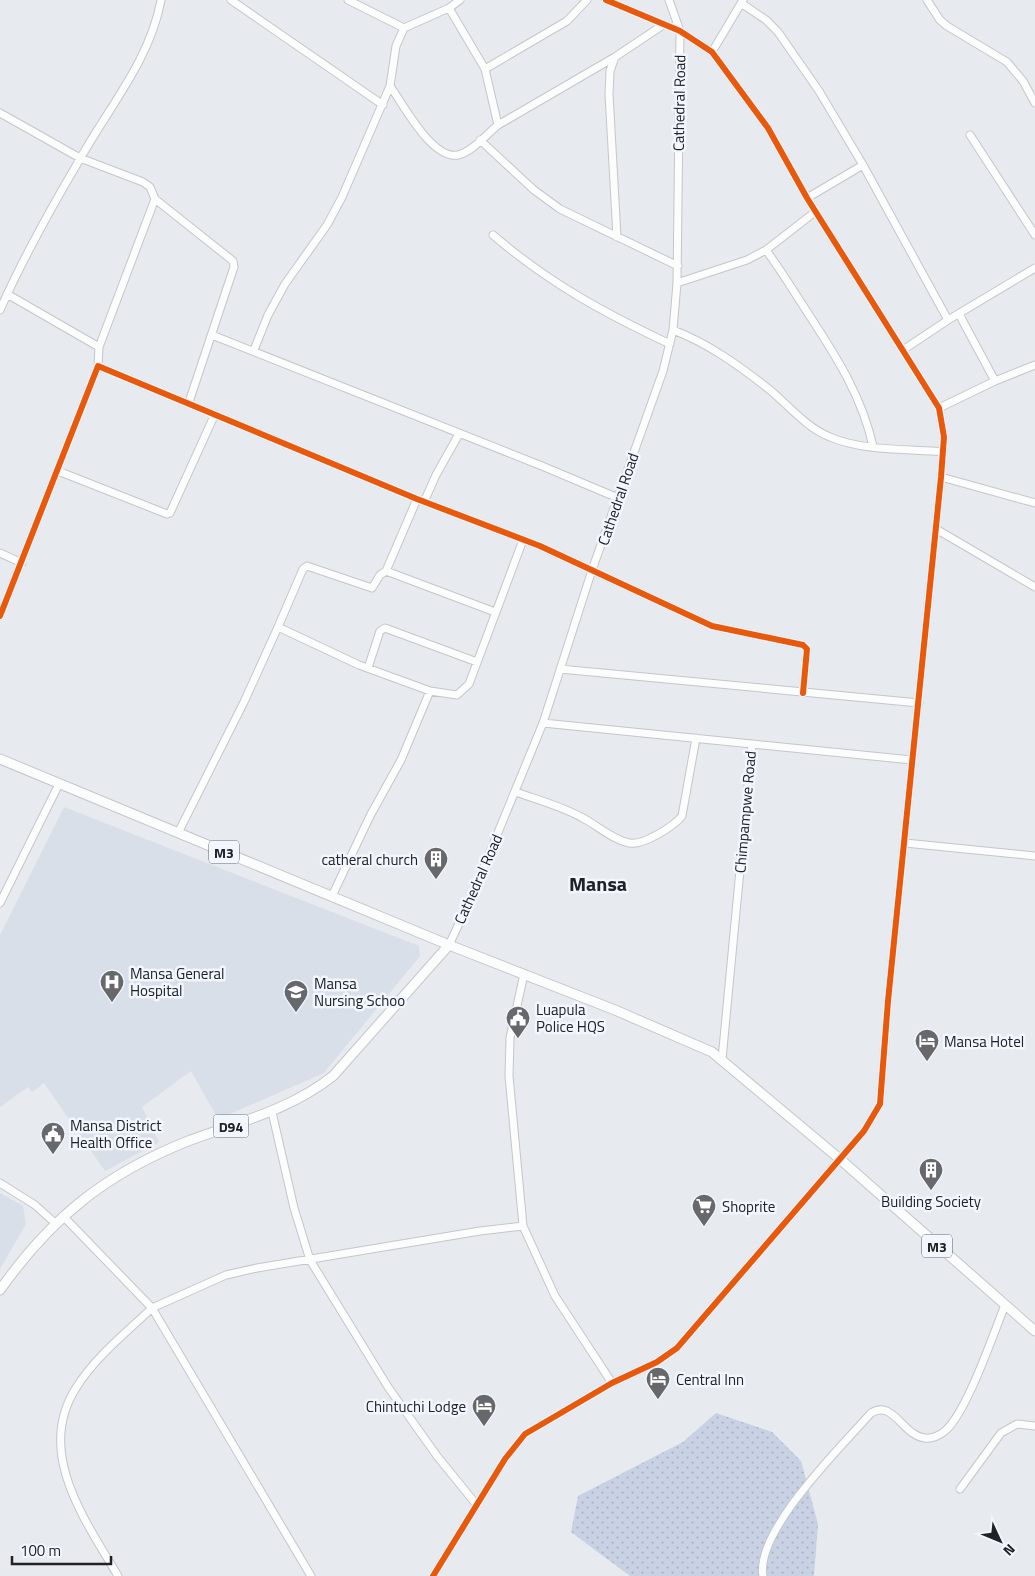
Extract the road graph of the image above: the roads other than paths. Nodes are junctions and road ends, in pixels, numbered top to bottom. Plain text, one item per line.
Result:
1 (161, 0) edge
2 (231, 0) edge
3 (348, 0) edge
4 (460, 0) edge
5 (587, 0) edge
6 (606, 0) edge
7 (669, 0) edge
8 (927, 0) edge
9 (742, 1) edge
10 (449, 8) junction
11 (663, 26) junction
12 (404, 28) junction
13 (680, 31) junction
14 (712, 52) junction
15 (615, 57) junction
16 (485, 69) junction
17 (390, 86) junction
18 (1035, 103) edge
19 (383, 105) junction
20 (0, 113) edge
21 (498, 125) junction
22 (970, 134) dead end
23 (480, 140) junction
24 (80, 158) junction
25 (863, 165) junction
26 (807, 198) junction
27 (155, 199) junction
28 (815, 212) junction
29 (493, 235) dead end
30 (1035, 235) edge
31 (617, 237) junction
32 (766, 250) junction
33 (678, 266) junction
34 (1035, 268) edge
35 (677, 283) junction
36 (7, 294) junction
37 (0, 310) edge
38 (959, 314) junction
39 (948, 320) junction
40 (673, 330) junction
41 (212, 335) junction
42 (670, 344) junction
43 (99, 347) junction
44 (254, 350) junction
45 (903, 350) junction
46 (1035, 365) edge
47 (98, 366) junction
48 (995, 381) junction
49 (189, 402) junction
50 (939, 408) junction
51 (215, 414) junction
52 (459, 434) junction
53 (873, 446) junction
54 (943, 452) junction
55 (58, 470) junction
56 (941, 477) junction
57 (618, 498) junction
58 (416, 499) junction
59 (424, 502) junction
60 (1035, 503) edge
61 (936, 529) junction
62 (523, 540) junction
63 (0, 554) edge
64 (22, 563) junction
65 (592, 570) junction
66 (386, 571) junction
67 (1035, 588) edge
68 (495, 612) junction
69 (0, 616) edge
70 (278, 627) junction
71 (477, 662) junction
72 (368, 668) junction
73 (560, 669) junction
74 (430, 691) junction
75 (803, 693) junction
76 (919, 703) junction
77 (544, 723) junction
78 (696, 738) junction
79 (752, 744) junction
80 (0, 759) edge
81 (912, 760) junction
82 (59, 784) junction
83 (516, 792) junction
84 (178, 833) junction
85 (904, 843) junction
86 (1035, 856) edge
87 (0, 885) edge
88 (7, 889) junction
89 (332, 896) junction
90 (0, 903) edge
91 (449, 945) junction
92 (524, 974) junction
93 (722, 1059) junction
94 (272, 1112) junction
95 (841, 1160) junction
96 (0, 1183) edge
97 (63, 1216) junction
98 (56, 1223) junction
99 (523, 1226) junction
100 (310, 1260) junction
101 (0, 1290) edge
102 (1005, 1305) junction
103 (152, 1308) junction
104 (1035, 1331) edge
105 (612, 1383) junction
106 (1035, 1426) edge
107 (960, 1488) dead end
108 (476, 1504) junction
109 (118, 1576) edge
110 (311, 1576) edge
111 (433, 1576) edge
112 (763, 1576) edge

1 - 24 street
2 - 19 street
3 - 12 street
4 - 10 street
5 - 16 street
6 - 11 street
7 - 13 street
8 - 18 street
9 - 14 street
9 - 25 street
10 - 12 street
10 - 16 street
11 - 13 street
11 - 15 street
12 - 17 street
13 - 14 street
13 - 33 street, Cathedral Road
14 - 26 street
15 - 21 street
15 - 31 street
16 - 21 street
17 - 19 street
17 - 23 street
19 - 44 street
20 - 24 street
21 - 23 street
22 - 30 street
23 - 31 street
24 - 27 street
24 - 36 street
25 - 26 street
25 - 39 street
26 - 28 street
27 - 41 street
27 - 43 street
28 - 32 street
28 - 45 street
29 - 42 street
31 - 33 street
32 - 35 street
32 - 53 street
33 - 35 street, Cathedral Road
34 - 38 street
35 - 40 street, Cathedral Road
36 - 37 street
36 - 43 street
38 - 39 street
38 - 48 street
39 - 45 street
40 - 42 street, Cathedral Road
40 - 53 street
41 - 44 street
41 - 49 street
42 - 57 street, Cathedral Road
43 - 47 street
44 - 52 street
45 - 50 street
46 - 48 street
47 - 49 street
47 - 55 street
48 - 50 street
49 - 51 street
50 - 54 street
51 - 55 street
51 - 58 street
52 - 57 street
52 - 59 street
53 - 54 street
54 - 56 street
55 - 64 street
56 - 60 street
56 - 61 street
57 - 65 street, Cathedral Road
58 - 59 street
58 - 66 street
59 - 62 street
61 - 67 street
61 - 76 street
62 - 65 street
62 - 68 street
63 - 64 street
64 - 69 street
65 - 73 street, Cathedral Road
65 - 75 street
66 - 68 street
66 - 70 street
68 - 71 street
70 - 72 street
70 - 84 street
71 - 72 street
71 - 74 street
72 - 74 street
73 - 75 street
73 - 77 street, Cathedral Road
74 - 89 street
75 - 76 street
76 - 81 street
77 - 78 street, Chimpampwe Road
77 - 83 street, Cathedral Road
78 - 79 street, Chimpampwe Road
78 - 83 street
79 - 81 street
79 - 93 street, Chimpampwe Road
80 - 82 main road, M3
81 - 85 street
82 - 84 main road, M3
82 - 88 street
83 - 91 street, Cathedral Road
84 - 89 main road, M3
85 - 86 street
85 - 95 street
87 - 88 street
88 - 90 street
89 - 91 main road, M3
91 - 92 main road, M3
91 - 94 main road, D94
92 - 93 main road, M3
92 - 99 street
93 - 95 main road, M3
94 - 97 main road, D94
94 - 100 street
95 - 102 main road, M3
95 - 105 street
96 - 98 street
97 - 98 main road, D94
97 - 103 street
98 - 101 main road, D94
99 - 100 street
99 - 105 street
100 - 103 street
100 - 108 street
102 - 104 main road, M3
102 - 112 street
103 - 109 street
103 - 110 street
105 - 108 street
106 - 107 street
108 - 111 street

